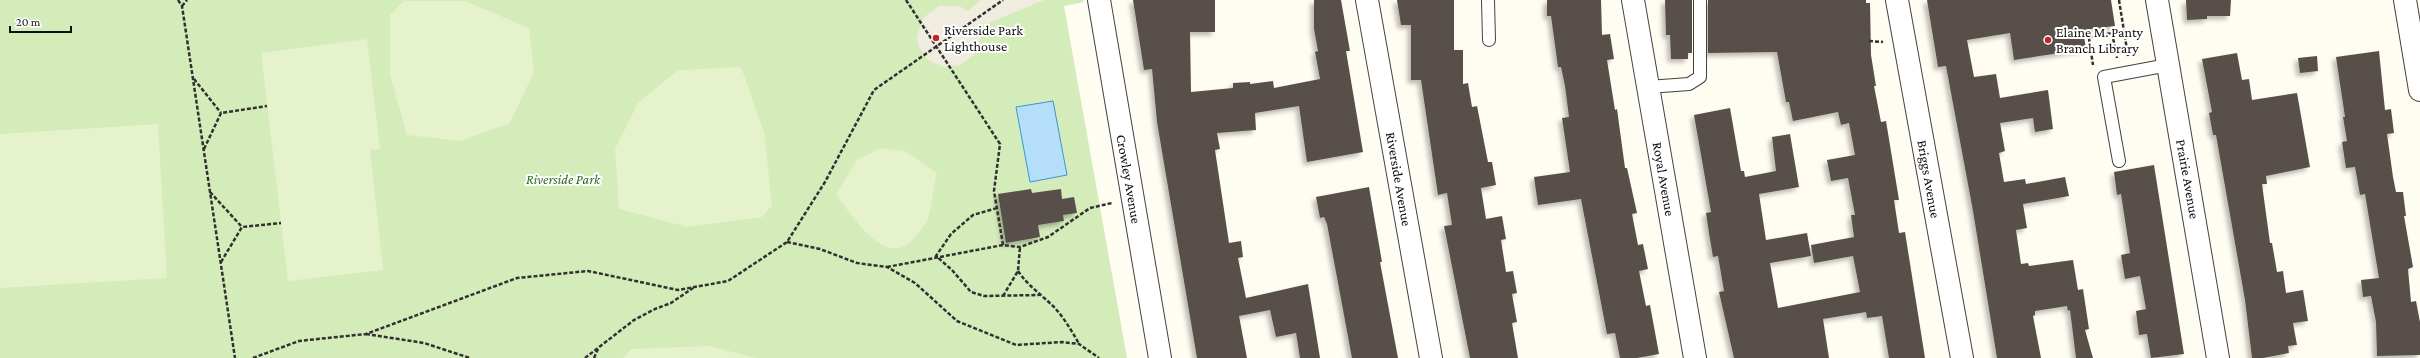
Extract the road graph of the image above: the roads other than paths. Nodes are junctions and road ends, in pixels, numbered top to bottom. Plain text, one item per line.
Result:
1 (1099, 0) edge
2 (1367, 0) edge
3 (1488, 0) edge
4 (1633, 0) edge
5 (1700, 0) edge
6 (1897, 0) edge
7 (2157, 0) edge
8 (2405, 0) edge
9 (1489, 40) dead end
10 (2168, 65) junction
11 (1648, 87) junction
12 (2420, 90) edge
13 (2119, 161) dead end
14 (1160, 358) edge
15 (1431, 358) edge
16 (1695, 358) edge
17 (1962, 358) edge
18 (2218, 358) edge

1 - 14 street, Crowley Avenue
2 - 15 street, Riverside Avenue
3 - 9 lane
4 - 11 street, Royal Avenue
5 - 11 lane
6 - 17 street, Briggs Avenue
7 - 10 street, Prairie Avenue
8 - 12 street
10 - 13 lane
10 - 18 street, Prairie Avenue
11 - 16 street, Royal Avenue

